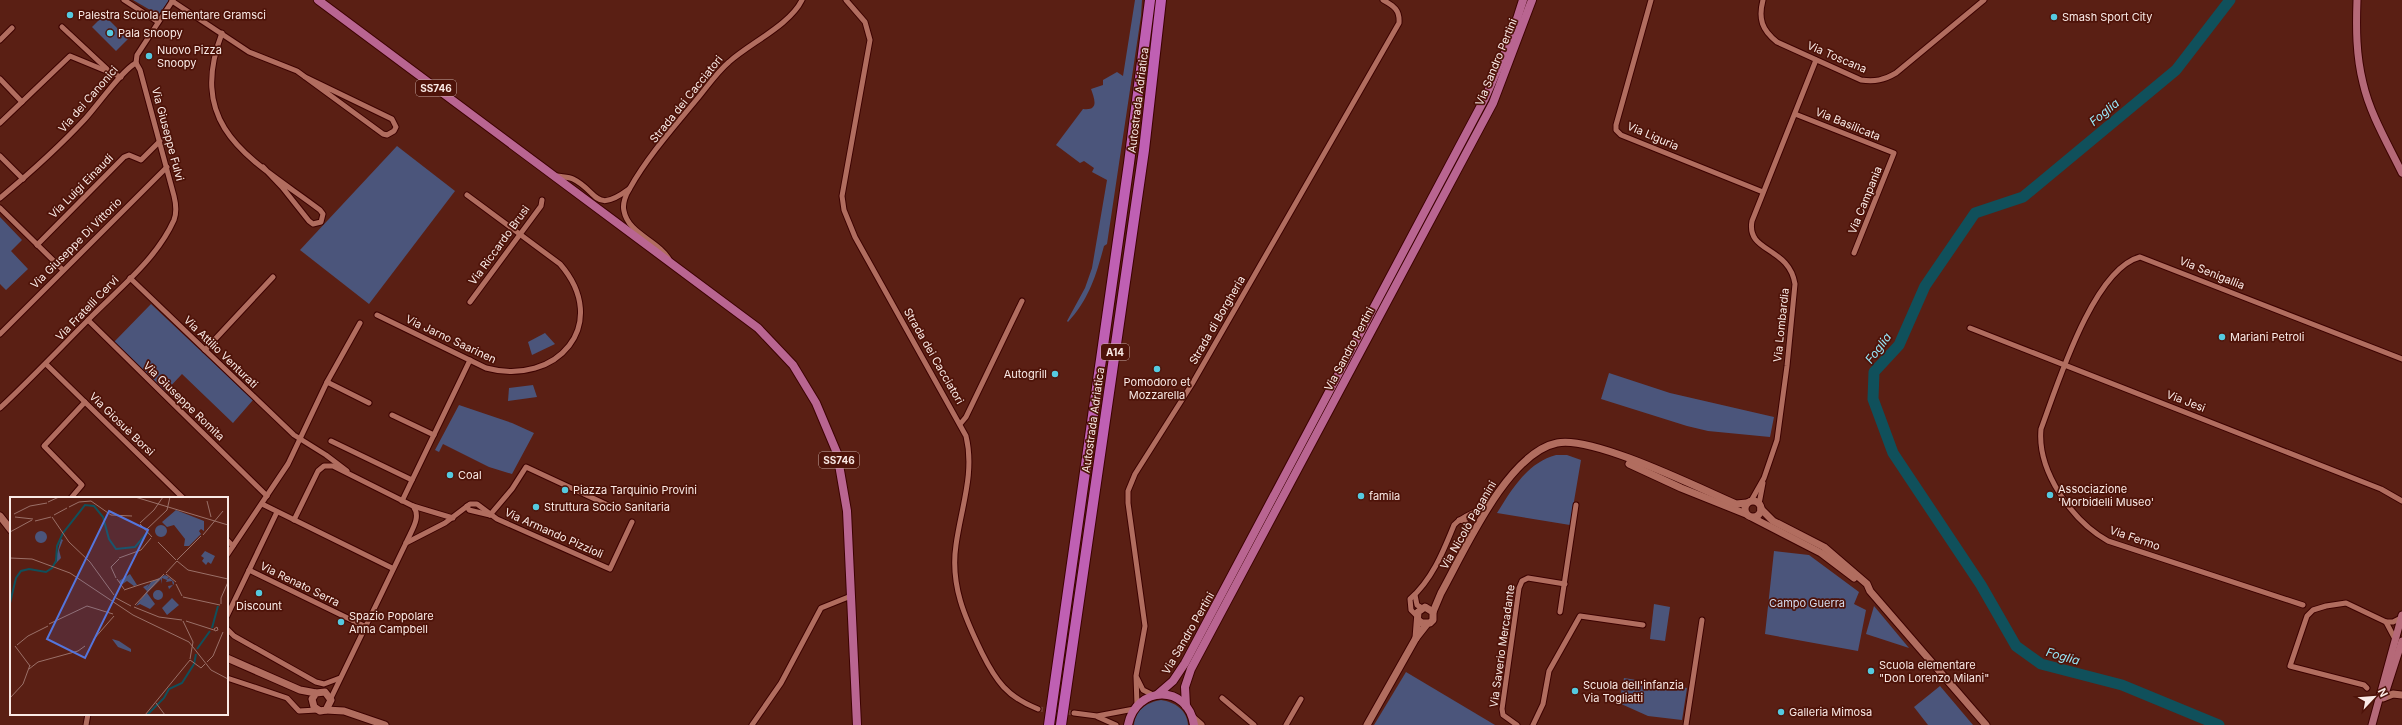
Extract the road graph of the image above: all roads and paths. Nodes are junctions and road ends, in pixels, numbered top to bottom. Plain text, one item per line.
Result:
1 (124, 0) edge
2 (318, 0) edge
3 (802, 0) edge
4 (846, 0) edge
5 (1150, 0) edge
6 (1162, 0) edge
7 (1384, 0) edge
8 (1523, 0) edge
9 (1532, 0) edge
10 (1651, 0) edge
11 (1763, 0) edge
12 (1984, 0) edge
13 (2357, 0) edge
14 (173, 1) edge
15 (158, 22) junction
16 (62, 27) dead end
17 (12, 28) dead end
18 (222, 33) junction
19 (0, 40) edge
20 (1816, 60) junction
21 (136, 63) junction
22 (109, 71) junction
23 (120, 76) junction
24 (305, 76) junction
25 (0, 79) edge
26 (22, 102) junction
27 (1795, 114) junction
28 (0, 123) edge
29 (160, 141) junction
30 (1894, 153) joint
31 (0, 156) edge
32 (167, 167) junction
33 (263, 167) junction
34 (2402, 173) edge
35 (554, 176) junction
36 (23, 179) junction
37 (629, 188) junction
38 (1763, 192) junction
39 (467, 195) dead end
40 (0, 198) edge
41 (542, 200) dead end
42 (0, 208) edge
43 (176, 212) joint
44 (520, 234) junction
45 (37, 245) junction
46 (1854, 253) dead end
47 (671, 263) junction
48 (63, 270) junction
49 (273, 277) dead end
50 (130, 278) junction
51 (1022, 301) dead end
52 (470, 302) dead end
53 (377, 315) dead end
54 (88, 320) junction
55 (360, 323) dead end
56 (1970, 328) dead end
57 (0, 334) edge
58 (205, 350) junction
59 (2402, 359) edge
60 (470, 360) junction
61 (46, 364) junction
62 (2066, 365) junction
63 (327, 382) junction
64 (85, 402) junction
65 (369, 402) dead end
66 (0, 408) edge
67 (392, 415) dead end
68 (961, 423) junction
69 (434, 435) junction
70 (300, 439) junction
71 (331, 441) dead end
72 (1603, 450) junction
73 (357, 478) junction
74 (1764, 478) junction
75 (412, 480) junction
76 (267, 496) junction
77 (2394, 496) junction
78 (72, 497) edge
79 (182, 497) edge
80 (1494, 498) junction
81 (402, 501) junction
82 (2402, 501) edge
83 (1749, 502) junction
84 (262, 504) junction
85 (2402, 504) edge
86 (1576, 505) dead end
87 (413, 506) junction
88 (467, 506) junction
89 (612, 507) dead end
90 (1760, 507) junction
91 (277, 512) junction
92 (490, 514) junction
93 (0, 516) edge
94 (1750, 516) junction
95 (452, 518) junction
96 (294, 520) junction
97 (1459, 520) junction
98 (632, 522) dead end
99 (10, 529) edge
100 (228, 541) edge
101 (406, 543) junction
102 (1469, 543) junction
103 (233, 546) junction
104 (228, 554) edge
105 (392, 568) junction
106 (249, 570) junction
107 (1565, 584) junction
108 (1870, 591) junction
109 (1441, 593) junction
110 (1415, 595) junction
111 (851, 596) junction
112 (2304, 605) dead end
113 (1423, 608) junction
114 (1433, 612) junction
115 (1560, 612) dead end
116 (228, 614) edge
117 (2402, 617) edge
118 (1418, 618) junction
119 (1702, 620) dead end
120 (2386, 622) junction
121 (1427, 624) junction
122 (1643, 625) dead end
123 (364, 626) junction
124 (228, 630) edge
125 (1416, 638) junction
126 (2398, 640) edge
127 (228, 658) edge
128 (1136, 676) junction
129 (228, 678) edge
130 (340, 678) junction
131 (2367, 688) dead end
132 (300, 690) junction
133 (316, 693) junction
134 (1155, 695) junction
135 (2402, 695) edge
136 (1222, 698) dead end
137 (331, 699) junction
138 (1301, 699) dead end
139 (312, 701) junction
140 (2381, 701) junction
141 (1186, 706) junction
142 (1135, 707) junction
143 (1038, 709) tunnel mouth
144 (317, 710) junction
145 (326, 710) junction
146 (344, 710) junction
147 (302, 712) junction
148 (1074, 713) tunnel mouth
149 (88, 715) edge
150 (1097, 716) junction
151 (1193, 721) edge
152 (86, 725) edge
153 (385, 725) edge
154 (752, 725) edge
155 (857, 725) edge
156 (1049, 725) edge
157 (1061, 725) edge
158 (1116, 725) edge
159 (1128, 725) edge
160 (1202, 725) edge
161 (1254, 725) edge
162 (1286, 725) edge
163 (1367, 725) edge
164 (1518, 725) edge
165 (1533, 725) edge
166 (1686, 725) edge
167 (1986, 725) edge
168 (2372, 725) edge

1 - 15 street
2 - 35 main road, SS746
3 - 37 street, Strada dei Cacciatori
4 - 68 street, Strada dei Cacciatori
5 - 156 highway, Autostrada Adriatica / A14
6 - 157 highway, Autostrada Adriatica / A14
7 - 128 street, Strada di Borgheria
8 - 134 main road, Via Sandro Pertini
9 - 141 main road, Via Sandro Pertini
10 - 38 street, Via Liguria
11 - 20 street, Via Toscana
12 - 20 street, Via Toscana
13 - 34 main road
14 - 15 street, Via dei Canonici
14 - 18 street
15 - 21 street, Via dei Canonici
16 - 22 street
17 - 19 street
18 - 24 street
18 - 33 street
20 - 27 street, Via Lombardia
21 - 23 street, Via dei Canonici
21 - 29 street, Via Giuseppe Fulvi
22 - 23 street
22 - 26 street
23 - 36 street, Via dei Canonici
24 - 24 street
25 - 26 street
26 - 28 street
27 - 30 street, Via Basilicata
27 - 38 street, Via Lombardia
29 - 32 street, Via Giuseppe Fulvi
29 - 45 street, Via Luigi Einaudi
30 - 46 street, Via Campania
31 - 36 street
32 - 43 street, Via Giuseppe Fulvi
32 - 48 street, Via Giuseppe Di Vittorio
33 - 33 street
35 - 37 street, Strada dei Cacciatori
35 - 47 main road
36 - 40 street, Via dei Canonici
37 - 47 street, Strada dei Cacciatori
38 - 74 street, Via Lombardia
39 - 44 street, Via Jarno Saarinen
41 - 44 street, Via Riccardo Brusi
42 - 45 street
43 - 50 street, Via Fratelli Cervi
44 - 52 street, Via Riccardo Brusi
44 - 60 street, Via Jarno Saarinen
45 - 48 street
47 - 111 main road, SS746
48 - 57 street, Via Giuseppe Di Vittorio
49 - 58 street
50 - 54 street, Via Fratelli Cervi
50 - 58 street, Via Attilio Venturati
51 - 68 street
53 - 60 street, Via Jarno Saarinen
54 - 61 street, Via Fratelli Cervi
54 - 76 street, Via Giuseppe Romita
55 - 63 street
56 - 62 street, Via Jesi
58 - 70 street, Via Attilio Venturati
59 - 62 street, Via Senigallia
60 - 69 street
61 - 64 street, Via Giosuè Borsi
61 - 66 street, Via Fratelli Cervi
62 - 77 street, Via Jesi
62 - 112 street, Via Fermo
63 - 65 street
63 - 70 street
64 - 78 street
64 - 79 street, Via Giosuè Borsi
67 - 69 street
68 - 143 street, Strada dei Cacciatori
69 - 75 street
70 - 73 street
70 - 76 street
71 - 75 street
72 - 80 street, Via Nicolò Paganini
72 - 83 street, Via Nicolò Paganini
72 - 94 street, Via Nicolò Paganini
73 - 81 street
73 - 96 street
74 - 83 street, Via Lombardia
74 - 90 street, Via Lombardia
75 - 81 street
76 - 84 street
77 - 82 street, Via Jesi
77 - 85 street, Via Jesi
80 - 97 street
80 - 102 street, Via Nicolò Paganini
81 - 87 street
83 - 90 street, Via Nicolò Paganini
83 - 94 street
84 - 91 street
84 - 103 street
86 - 107 street
87 - 95 street
87 - 101 street
88 - 92 street, Via Armando Pizzioli
88 - 92 street, Via Armando Pizzioli
88 - 95 street
89 - 92 street
90 - 94 street
90 - 108 street, Via Nicolò Paganini
91 - 96 street
91 - 106 street, Via Renato Serra
92 - 98 street, Via Armando Pizzioli
93 - 99 street
94 - 108 street, Via Nicolò Paganini
95 - 101 street
96 - 105 street
97 - 102 street
97 - 110 street
100 - 103 street
101 - 105 street
102 - 109 street, Via Nicolò Paganini
103 - 104 street
105 - 123 street
106 - 116 street, Via Renato Serra
106 - 123 street, Via Renato Serra
107 - 115 street
107 - 164 street, Via Saverio Mercadante
108 - 167 street, Via Nicolò Paganini
109 - 113 street, Via Nicolò Paganini
109 - 114 street, Via Nicolò Paganini
110 - 113 street
110 - 118 street
111 - 154 street
111 - 155 main road, SS746
113 - 114 street
113 - 118 street, Via Nicolò Paganini
114 - 121 street, Via Nicolò Paganini
117 - 120 street
117 - 126 main road
118 - 121 street
118 - 125 street, Via Nicolò Paganini
119 - 166 street
120 - 126 street
120 - 131 street
121 - 125 street, Via Nicolò Paganini
122 - 165 street
123 - 130 street
124 - 130 street
125 - 163 street, Via Nicolò Paganini
126 - 140 main road
127 - 132 street
128 - 134 street
128 - 142 street, Strada di Borgheria
129 - 147 street
130 - 137 street
132 - 133 street
132 - 139 street
133 - 137 street
133 - 139 street
134 - 141 main road, Via Sandro Pertini
134 - 142 main road, Via Sandro Pertini
135 - 140 street
136 - 161 street
137 - 145 street
137 - 146 street
138 - 162 street
139 - 144 street
139 - 147 street
140 - 168 main road
141 - 151 main road, Via Sandro Pertini
142 - 150 street
142 - 159 main road
144 - 145 street
144 - 147 street
145 - 146 street
146 - 153 street
148 - 150 street
149 - 152 street
150 - 158 street
151 - 160 street

